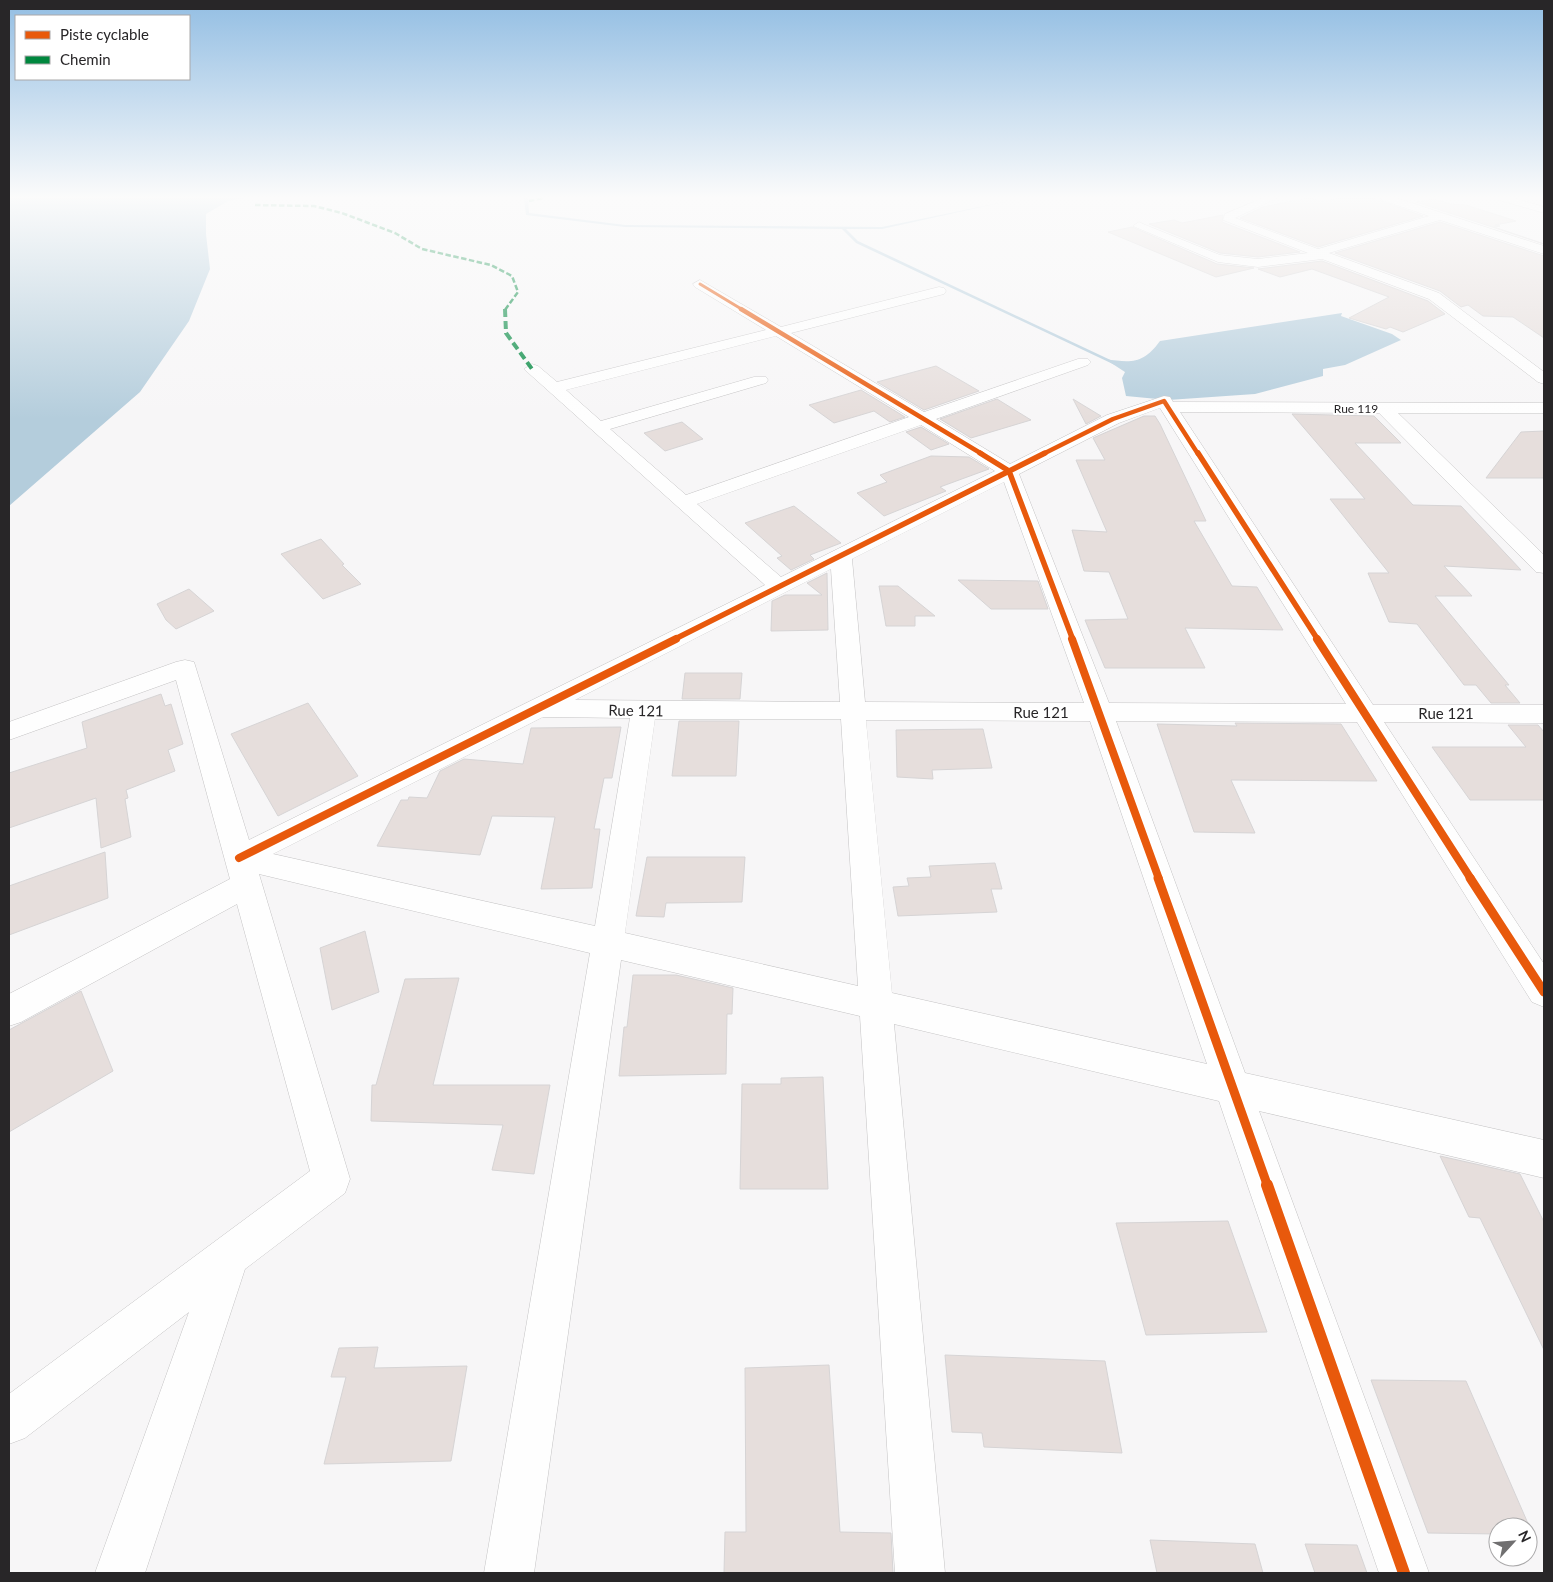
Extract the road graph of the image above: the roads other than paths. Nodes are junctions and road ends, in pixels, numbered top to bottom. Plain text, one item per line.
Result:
1 (1372, 272) edge
2 (700, 284) dead end
3 (939, 291) dead end
4 (778, 331) junction
5 (1083, 362) dead end
6 (532, 368) dead end
7 (1544, 379) edge
8 (760, 380) dead end
9 (554, 388) junction
10 (1166, 404) junction
11 (1384, 408) junction
12 (1544, 408) edge
13 (920, 417) junction
14 (598, 427) junction
15 (1009, 471) junction
16 (684, 502) junction
17 (841, 556) junction
18 (1544, 567) edge
19 (780, 587) junction
20 (539, 708) junction
21 (644, 710) junction
22 (853, 711) junction
23 (1100, 712) junction
24 (1364, 713) junction
25 (1544, 714) edge
26 (9, 731) edge
27 (243, 871) junction
28 (607, 943) junction
29 (1544, 992) edge
30 (876, 1004) junction
31 (9, 1011) edge
32 (1232, 1086) junction
33 (1544, 1159) edge
34 (229, 1256) junction
35 (9, 1422) edge
36 (120, 1573) edge
37 (509, 1573) edge
38 (920, 1573) edge
39 (1404, 1573) edge

1 - 7 street
2 - 4 street
3 - 4 street
4 - 9 street
4 - 13 street
5 - 13 street
6 - 9 street
8 - 14 street
9 - 14 street
10 - 11 street, Rue 119
10 - 15 street
10 - 24 street
11 - 12 street, Rue 119
11 - 18 street
13 - 15 street
13 - 16 street
14 - 16 street
15 - 17 street
15 - 23 street
16 - 19 street
17 - 19 street
17 - 22 street
19 - 20 street
20 - 21 street, Rue 121
20 - 27 street
21 - 22 street, Rue 121
21 - 28 street
22 - 23 street, Rue 121
22 - 30 street
23 - 24 street, Rue 121
23 - 32 street
24 - 25 street, Rue 121
24 - 29 street
26 - 27 street
27 - 28 street
27 - 31 street
27 - 34 street
28 - 30 street
28 - 37 street
30 - 32 street
30 - 38 street
32 - 33 street
32 - 39 street
34 - 35 street
34 - 36 street

